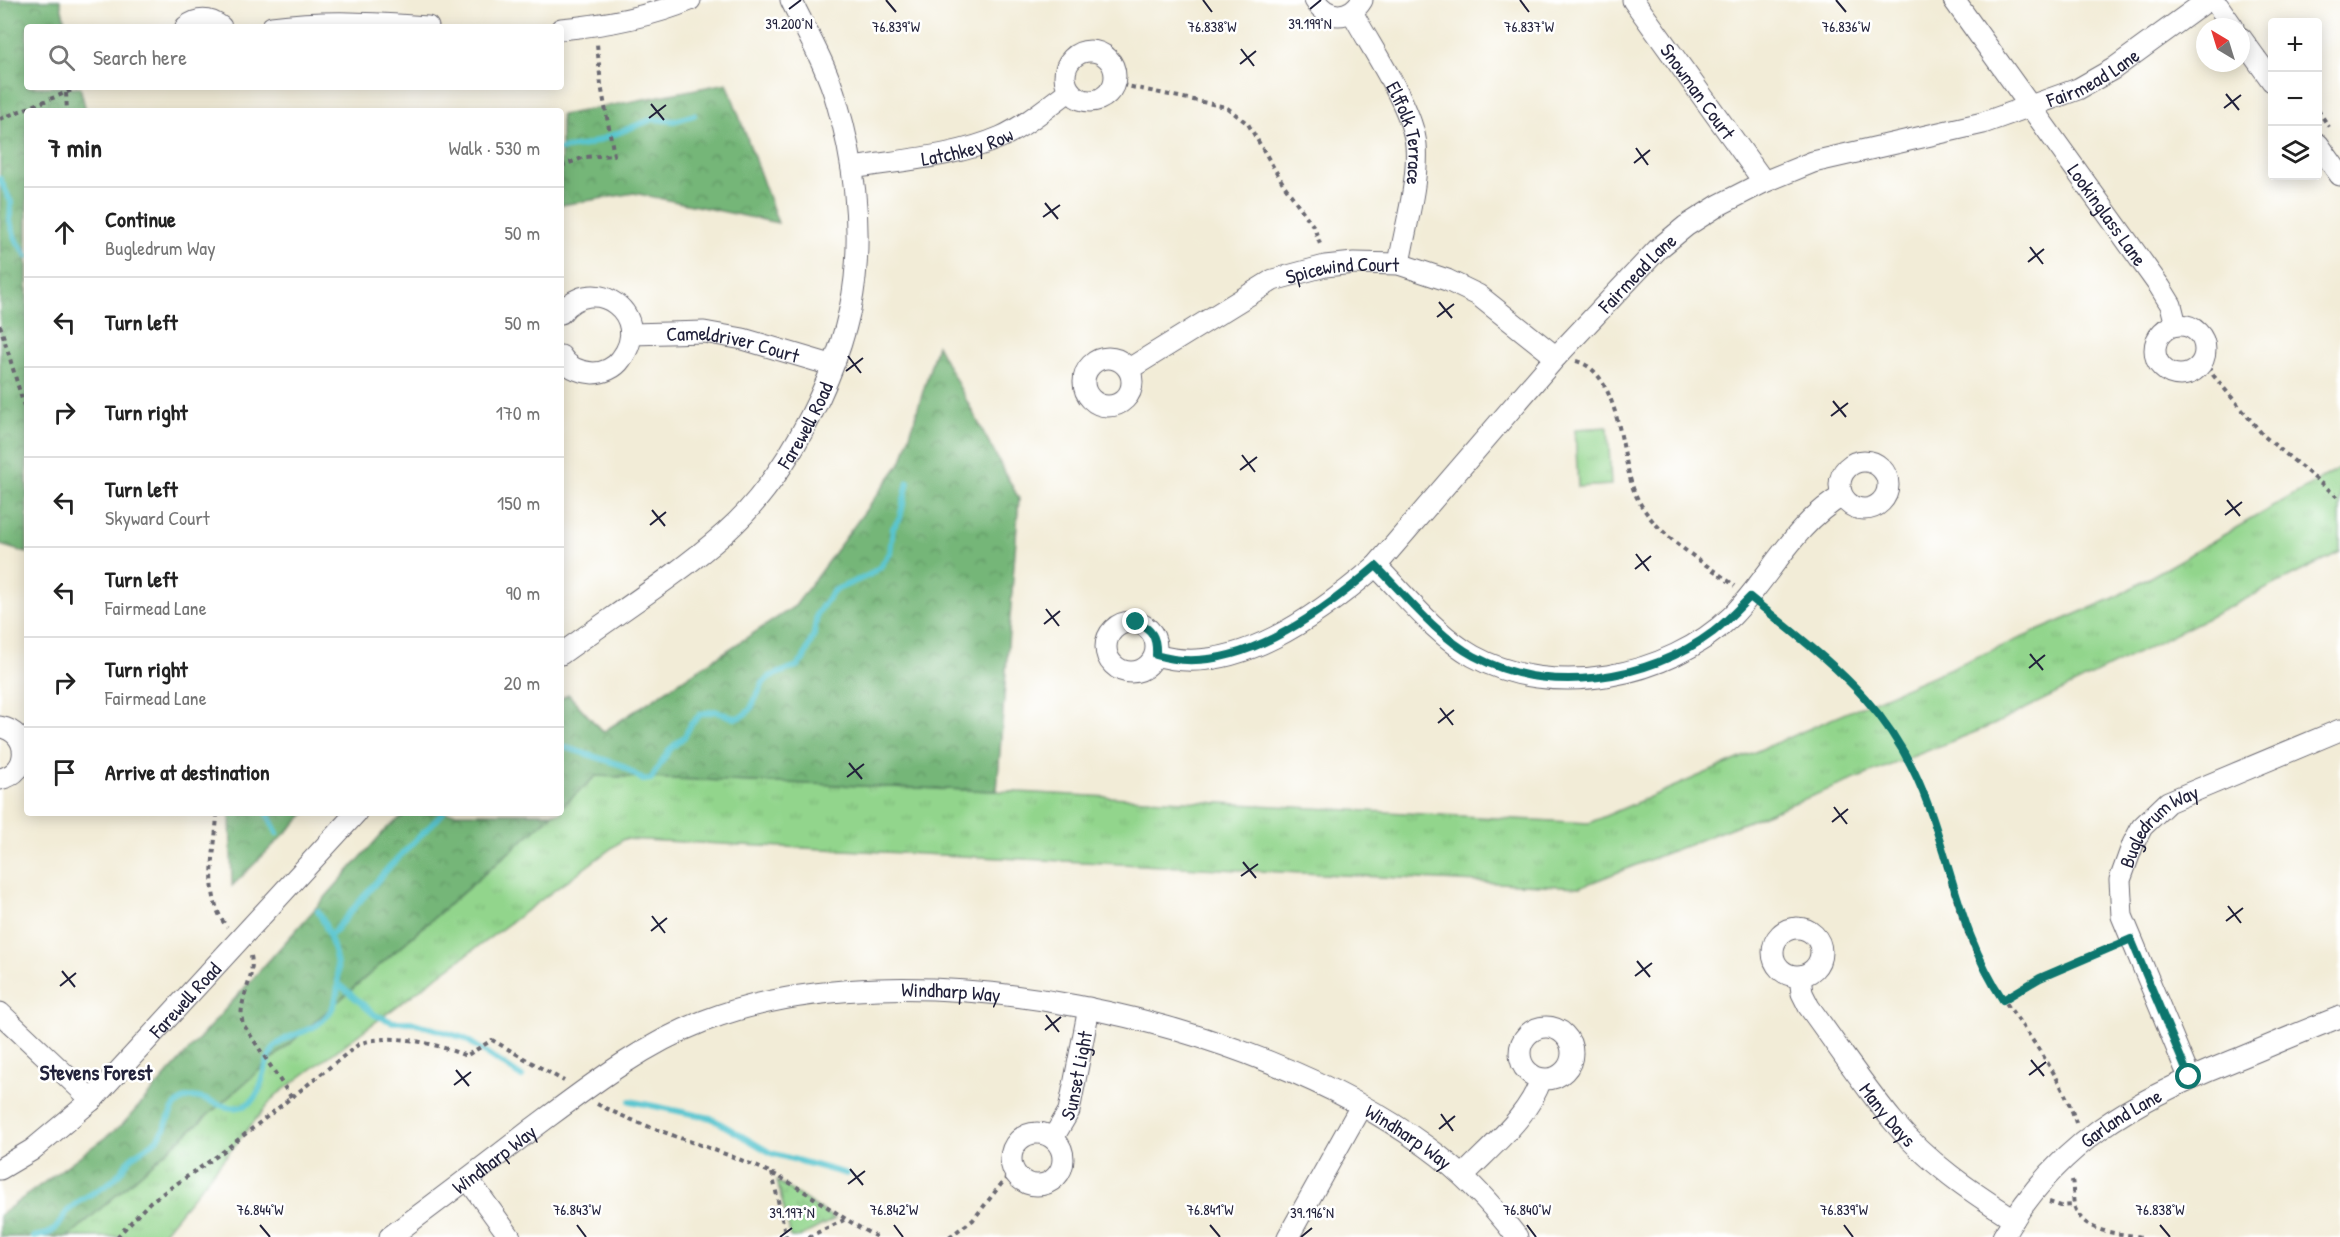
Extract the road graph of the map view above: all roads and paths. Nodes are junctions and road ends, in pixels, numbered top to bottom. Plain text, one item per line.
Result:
1 (690, 0) edge
2 (791, 0) edge
3 (1315, 0) edge
4 (1633, 0) edge
5 (1954, 0) edge
6 (2208, 0) edge
7 (2214, 0) edge
8 (1357, 6) edge
9 (2227, 18) edge
10 (192, 24) edge
11 (216, 24) edge
12 (295, 24) edge
13 (391, 24) edge
14 (596, 26) junction
15 (564, 29) edge
16 (2250, 50) edge
17 (2268, 75) edge
18 (1113, 83) junction
19 (73, 90) edge
20 (1069, 91) junction
21 (66, 93) junction
22 (2031, 107) junction
23 (27, 108) edge
24 (67, 108) edge
25 (24, 109) edge
26 (1, 118) edge
27 (2322, 150) edge
28 (564, 165) edge
29 (852, 168) junction
30 (2340, 175) edge
31 (1764, 182) junction
32 (1399, 264) junction
33 (1325, 266) junction
34 (564, 309) edge
35 (0, 325) edge
36 (2176, 325) junction
37 (632, 334) junction
38 (1556, 357) junction
39 (564, 359) edge
40 (2204, 359) junction
41 (831, 365) junction
42 (1129, 369) dead end
43 (24, 406) edge
44 (1842, 496) dead end
45 (2340, 499) edge
46 (1376, 566) junction
47 (1750, 597) junction
48 (564, 652) edge
49 (1156, 655) dead end
50 (0, 727) edge
51 (2340, 730) edge
52 (0, 779) edge
53 (353, 816) edge
54 (2131, 939) junction
55 (1800, 977) dead end
56 (2003, 1000) junction
57 (1089, 1008) junction
58 (0, 1012) edge
59 (2340, 1017) edge
60 (243, 1024) dead end
61 (2189, 1077) junction
62 (1541, 1079) dead end
63 (582, 1091) junction
64 (291, 1097) junction
65 (92, 1100) junction
66 (1361, 1106) junction
67 (1053, 1138) junction
68 (2081, 1141) junction
69 (2061, 1161) junction
70 (0, 1169) edge
71 (1013, 1169) junction
72 (771, 1173) junction
73 (1463, 1176) junction
74 (468, 1179) junction
75 (844, 1220) junction
76 (2008, 1228) edge
77 (117, 1237) edge
78 (390, 1237) edge
79 (510, 1237) edge
80 (786, 1237) edge
81 (807, 1237) edge
82 (877, 1237) edge
83 (950, 1237) edge
84 (1288, 1237) edge
85 (1517, 1237) edge
86 (2143, 1237) edge

1 - 14 street
2 - 29 street, Farewell Road
3 - 8 street, Elffolk Terrace
4 - 31 street, Snowman Court
5 - 22 street, Lookinglass Lane
6 - 22 street, Fairmead Lane
7 - 9 street
8 - 32 street, Elffolk Terrace
10 - 11 street
12 - 13 street
14 - 15 street
14 - 28 path
16 - 17 street
18 - 20 street
18 - 20 street
18 - 33 path
19 - 21 path
20 - 29 street, Latchkey Row
21 - 23 path
21 - 24 path
22 - 31 street, Fairmead Lane
22 - 36 street, Lookinglass Lane
25 - 26 path
27 - 30 street
29 - 41 street, Farewell Road
31 - 38 street, Fairmead Lane
32 - 33 street, Spicewind Court
32 - 38 street, Spicewind Court
33 - 42 street, Spicewind Court
34 - 37 street
35 - 43 path
36 - 40 street
36 - 40 street
37 - 39 street
37 - 41 street, Cameldriver Court
38 - 46 street, Fairmead Lane
38 - 47 path
40 - 45 path
41 - 48 street, Farewell Road
44 - 47 street
46 - 47 street
46 - 49 street, Fairmead Lane
47 - 56 path
50 - 52 street
51 - 54 street, Bugledrum Way
53 - 65 street, Farewell Road
54 - 56 path
54 - 61 street, Bugledrum Way
55 - 76 street, Many Days
56 - 68 path
57 - 63 street, Windharp Way
57 - 66 street, Windharp Way
57 - 67 street, Sunset Light
58 - 65 street
59 - 61 street, Garland Lane
60 - 64 path
61 - 68 street, Garland Lane
62 - 73 street
63 - 64 path
63 - 72 path
63 - 74 street, Windharp Way
64 - 77 path
65 - 70 street, Farewell Road
66 - 73 street, Windharp Way
66 - 84 street
67 - 71 street, Sunset Light
67 - 71 street, Sunset Light
68 - 69 street, Garland Lane
69 - 76 street, Garland Lane
69 - 86 path
71 - 83 path
72 - 75 path
72 - 80 path
73 - 85 street, Windharp Way
74 - 78 street, Windharp Way
74 - 79 street
75 - 81 path
75 - 82 path

